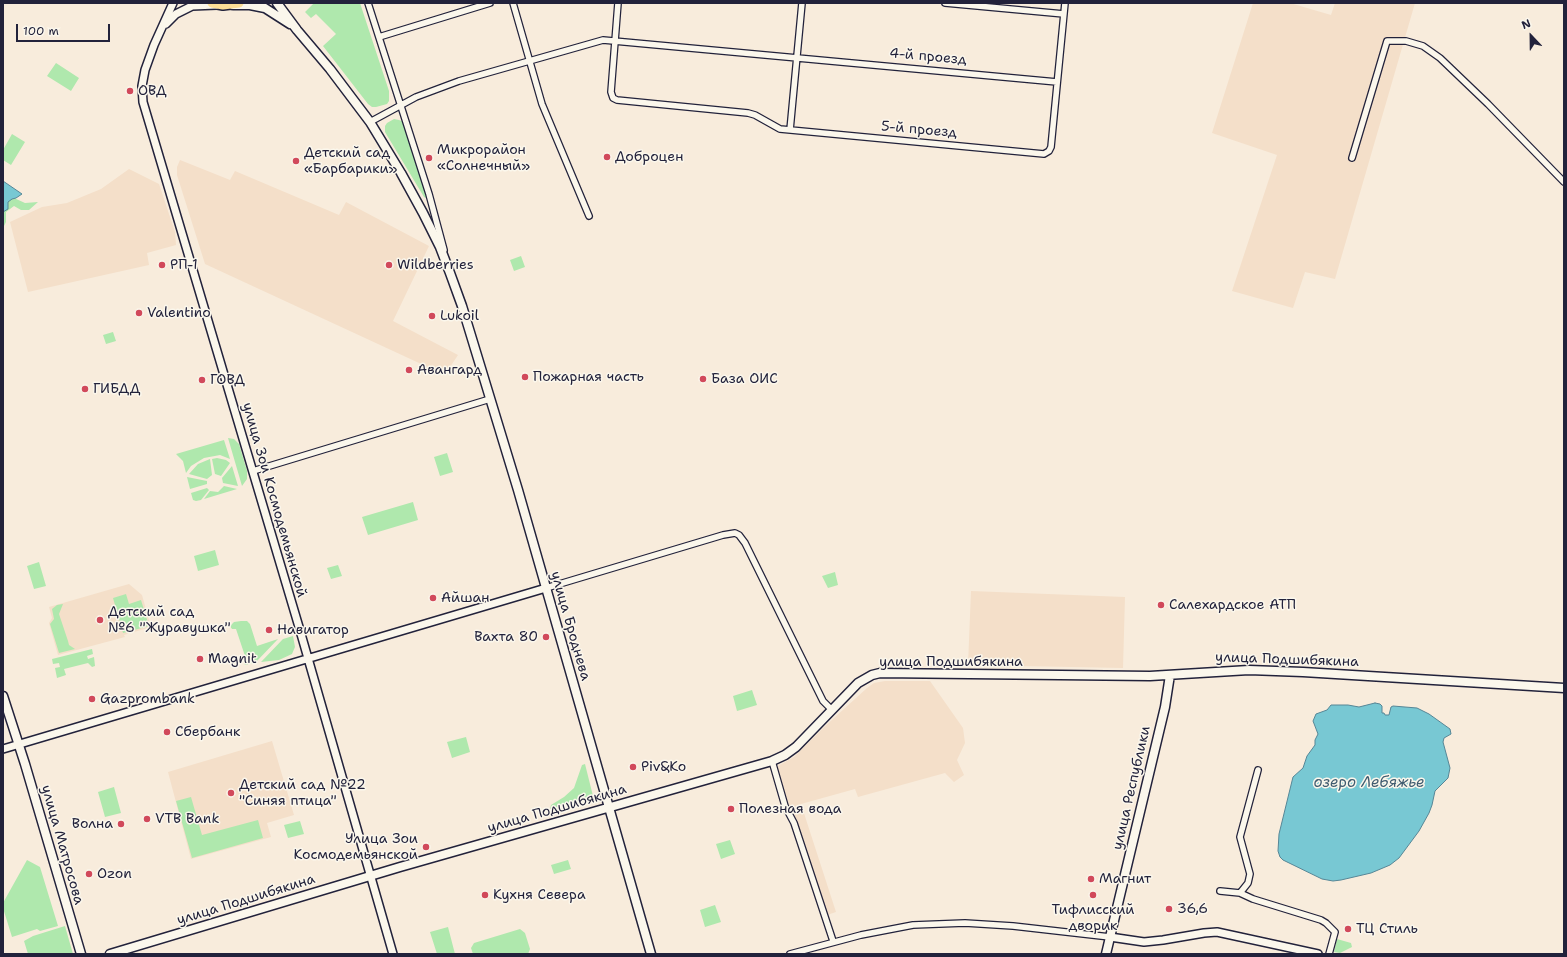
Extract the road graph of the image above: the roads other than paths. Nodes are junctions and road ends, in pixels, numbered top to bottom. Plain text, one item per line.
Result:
1 (174, 3) edge
2 (212, 3) edge
3 (277, 3) edge
4 (368, 3) edge
5 (490, 3) edge
6 (513, 3) edge
7 (618, 3) edge
8 (802, 3) edge
9 (945, 3) edge
10 (1065, 3) edge
11 (231, 4) edge
12 (965, 4) edge
13 (1064, 14) junction
14 (297, 30) junction
15 (161, 31) junction
16 (379, 37) junction
17 (615, 41) junction
18 (797, 57) junction
19 (529, 61) junction
20 (1057, 82) junction
21 (401, 105) junction
22 (370, 122) junction
23 (790, 130) junction
24 (1352, 158) dead end
25 (1564, 182) edge
26 (589, 216) dead end
27 (450, 273) junction
28 (490, 399) junction
29 (253, 471) junction
30 (546, 588) junction
31 (307, 658) junction
32 (1170, 675) junction
33 (1564, 688) edge
34 (3, 696) edge
35 (832, 710) junction
36 (18, 744) junction
37 (3, 749) edge
38 (772, 761) junction
39 (1258, 770) dead end
40 (609, 807) junction
41 (370, 876) junction
42 (1220, 891) dead end
43 (1240, 893) junction
44 (1110, 937) junction
45 (833, 941) junction
46 (80, 954) edge
47 (110, 954) edge
48 (393, 954) edge
49 (651, 954) edge
50 (790, 954) edge
51 (1106, 954) edge
52 (1318, 954) edge
53 (1329, 954) edge

1 - 15 street, улица Зои Космодемьянской
2 - 11 main road
3 - 14 main road
4 - 16 street
5 - 16 street
6 - 19 street
7 - 17 street
8 - 18 street
9 - 12 street
10 - 13 street
11 - 14 main road
11 - 15 street
12 - 13 street
13 - 20 street
14 - 22 main road, улица Броднева
15 - 29 street, улица Зои Космодемьянской
16 - 21 street
17 - 18 street, 4-й проезд
17 - 19 street, 4-й проезд
17 - 23 street, 5-й проезд
18 - 20 street, 4-й проезд
18 - 23 street
19 - 21 street, 4-й проезд
19 - 26 street
20 - 23 street, 5-й проезд
21 - 22 street, 4-й проезд
21 - 27 street
22 - 27 main road, улица Броднева
24 - 25 street
27 - 28 main road, улица Броднева
28 - 29 street
28 - 30 main road, улица Броднева
29 - 31 street, улица Зои Космодемьянской
30 - 31 street
30 - 35 street
30 - 40 main road, улица Броднева
31 - 36 street
31 - 41 street, улица Зои Космодемьянской
32 - 33 main road, улица Подшибякина
32 - 35 main road, улица Подшибякина
32 - 44 main road, улица Республики
34 - 36 main road, улица Матросова
35 - 38 main road, улица Подшибякина
36 - 37 street
36 - 46 main road, улица Матросова
38 - 40 main road, улица Подшибякина
38 - 45 street
39 - 43 street
40 - 41 main road, улица Подшибякина
40 - 49 main road, улица Броднева
41 - 47 main road, улица Подшибякина
41 - 48 street, улица Зои Космодемьянской
42 - 43 street
43 - 53 street
44 - 45 street
44 - 51 main road, улица Республики
44 - 52 street
45 - 50 street

